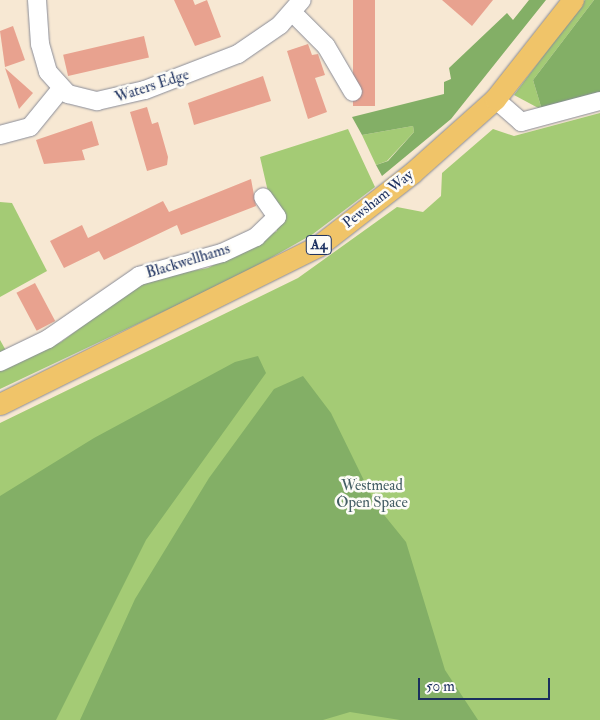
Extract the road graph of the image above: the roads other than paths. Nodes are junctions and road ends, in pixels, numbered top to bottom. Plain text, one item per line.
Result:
1 (37, 0) edge
2 (574, 0) edge
3 (298, 7) edge
4 (61, 89) junction
5 (353, 92) dead end
6 (495, 99) junction
7 (600, 101) edge
8 (0, 135) edge
9 (263, 197) dead end
10 (0, 362) edge
11 (0, 404) edge

1 - 4 street
2 - 6 main road, Pewsham Way / A4
3 - 4 street, Waters Edge
3 - 5 street, Waters Edge
4 - 8 street
6 - 7 street
6 - 11 main road, Pewsham Way / A4
9 - 10 street, Blackwellhams

